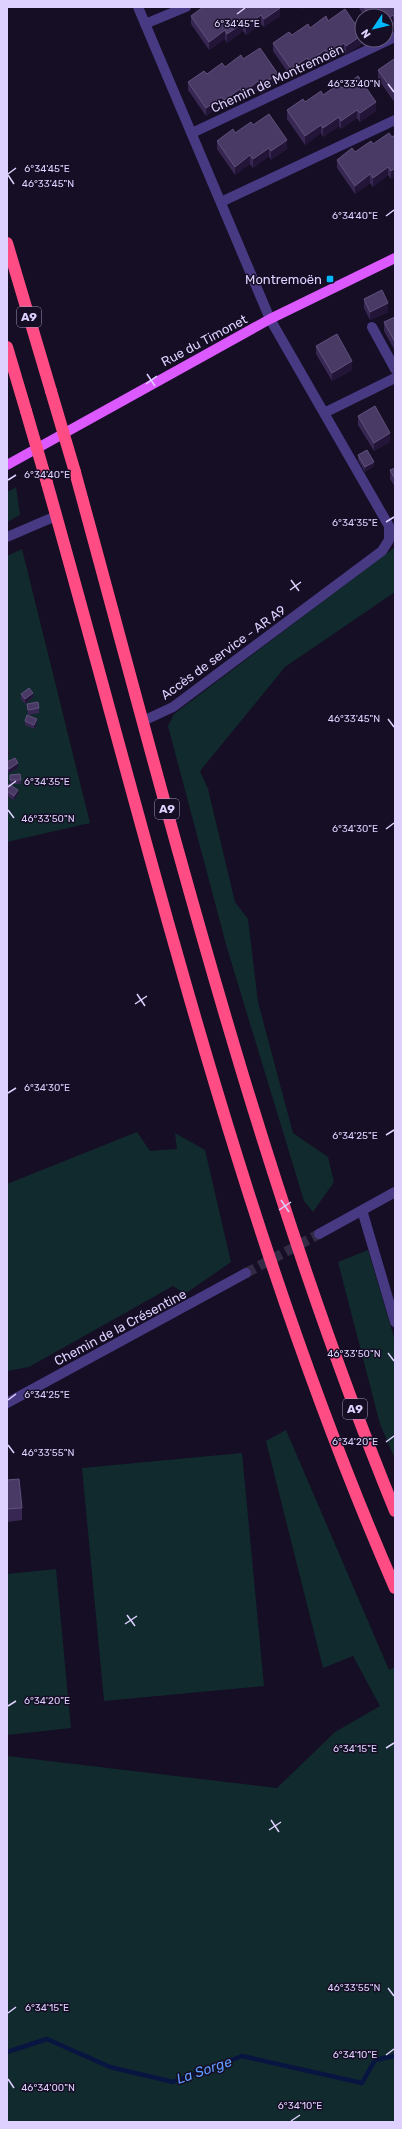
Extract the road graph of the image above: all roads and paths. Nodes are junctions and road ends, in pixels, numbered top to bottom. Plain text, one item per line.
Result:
1 (138, 7) edge
2 (186, 7) edge
3 (168, 11) edge
4 (145, 24) junction
5 (395, 37) edge
6 (395, 120) edge
7 (192, 133) junction
8 (221, 202) junction
9 (7, 243) edge
10 (395, 258) edge
11 (270, 319) junction
12 (372, 327) dead end
13 (7, 347) edge
14 (395, 369) edge
15 (395, 378) edge
16 (324, 413) junction
17 (7, 465) edge
18 (56, 516) junction
19 (7, 537) edge
20 (143, 721) junction
21 (395, 1192) edge
22 (362, 1210) junction
23 (319, 1234) tunnel mouth
24 (246, 1274) tunnel mouth
25 (395, 1322) edge
26 (7, 1403) edge
27 (395, 1511) edge
28 (395, 1588) edge

1 - 4 street
2 - 3 street
3 - 4 street
4 - 7 street
5 - 7 street, Chemin de Montremoën
6 - 8 street
7 - 8 street
8 - 11 street
9 - 20 highway, A9, bridge
10 - 11 main road, Rue du Timonet
11 - 16 street, Accès de service - AR A9
11 - 17 main road, Rue du Timonet
12 - 14 street
13 - 18 highway, A9, bridge
15 - 16 street
16 - 20 street, Accès de service - AR A9
18 - 19 street
18 - 28 highway, A9
20 - 27 highway, A9
21 - 22 street
22 - 23 street
22 - 25 street
24 - 26 street, Chemin de la Crésentine

